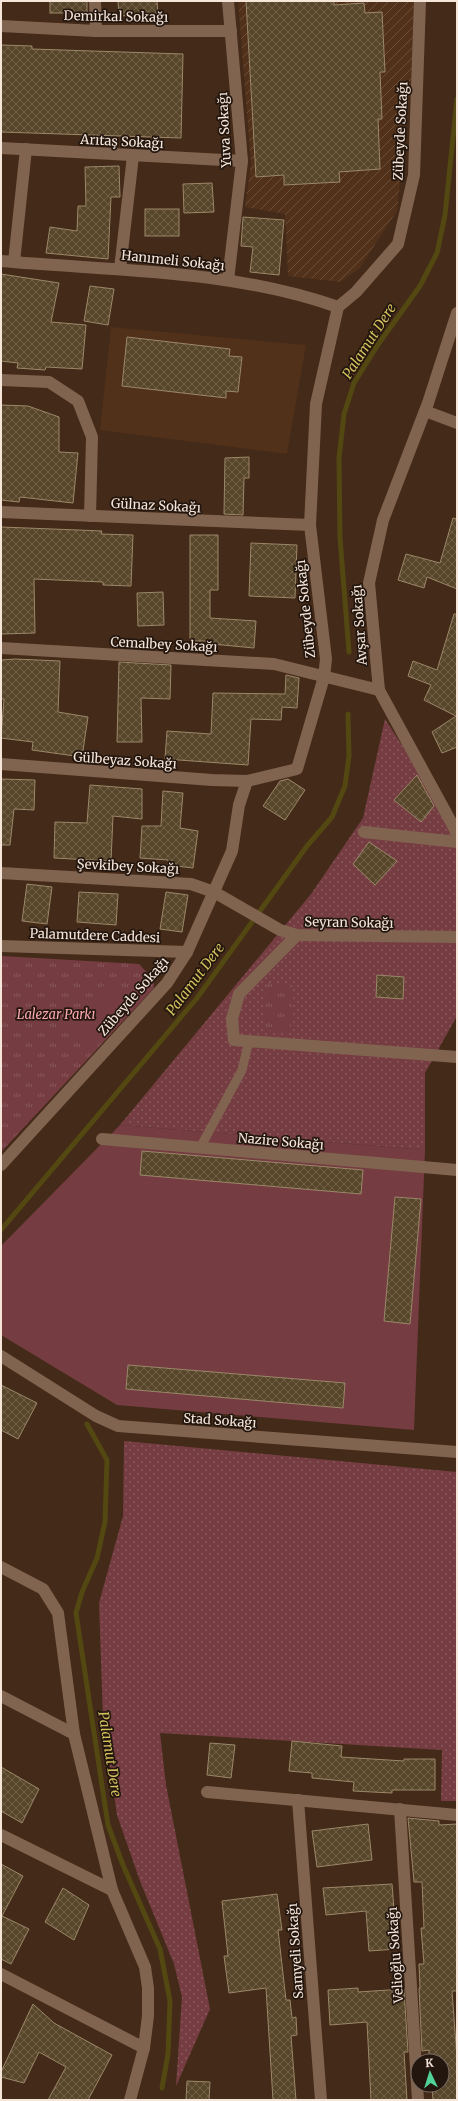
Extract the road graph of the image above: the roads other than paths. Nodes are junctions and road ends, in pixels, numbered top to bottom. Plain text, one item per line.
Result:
1 (95, 1) edge
2 (228, 1) edge
3 (420, 1) edge
4 (1, 26) edge
5 (96, 31) junction
6 (231, 31) junction
7 (1, 148) edge
8 (26, 149) junction
9 (133, 156) junction
10 (242, 161) junction
11 (1, 261) edge
12 (14, 262) junction
13 (120, 269) junction
14 (228, 280) junction
15 (338, 307) junction
16 (457, 313) edge
17 (1, 380) edge
18 (425, 411) junction
19 (457, 423) edge
20 (1, 512) edge
21 (90, 516) junction
22 (310, 525) junction
23 (1, 648) edge
24 (324, 677) junction
25 (378, 690) junction
26 (1, 764) edge
27 (247, 781) junction
28 (364, 832) dead end
29 (457, 833) edge
30 (457, 842) edge
31 (1, 873) edge
32 (214, 892) junction
33 (247, 910) joint
34 (297, 935) junction
35 (457, 937) edge
36 (1, 946) edge
37 (187, 952) junction
38 (249, 1042) junction
39 (457, 1057) edge
40 (102, 1139) dead end
41 (200, 1148) junction
42 (1, 1165) edge
43 (457, 1170) edge
44 (2, 1358) edge
45 (457, 1452) edge
46 (1, 1567) edge
47 (1, 1696) edge
48 (74, 1734) junction
49 (207, 1792) dead end
50 (298, 1800) junction
51 (400, 1809) junction
52 (457, 1815) edge
53 (1, 1835) edge
54 (112, 1890) junction
55 (1, 1974) edge
56 (144, 2048) junction
57 (130, 2100) edge
58 (321, 2100) edge
59 (418, 2100) edge

1 - 5 street
2 - 6 street, Yuva Sokağı
3 - 15 street, Zübeyde Sokağı
4 - 5 street, Demirkal Sokağı
5 - 6 street, Demirkal Sokağı
6 - 10 street, Yuva Sokağı
7 - 8 street, Arıtaş Sokağı
8 - 9 street, Arıtaş Sokağı
8 - 12 street
9 - 10 street, Arıtaş Sokağı
9 - 13 street
10 - 14 street, Yuva Sokağı
11 - 12 street, Hanımeli Sokağı
12 - 13 street, Hanımeli Sokağı
13 - 14 street, Hanımeli Sokağı
14 - 15 street, Hanımeli Sokağı
15 - 22 street, Zübeyde Sokağı
16 - 18 street, Avşar Sokağı
17 - 21 street
18 - 19 street
18 - 25 street, Avşar Sokağı
20 - 21 street, Gülnaz Sokağı
21 - 22 street, Gülnaz Sokağı
22 - 24 street, Zübeyde Sokağı
23 - 24 street, Cemalbey Sokağı
24 - 25 street, Cemalbey Sokağı
24 - 27 street, Zübeyde Sokağı
25 - 29 street, Avşar Sokağı
26 - 27 street, Gülbeyaz Sokağı
27 - 32 street, Zübeyde Sokağı
28 - 30 street
31 - 32 street, Şevkibey Sokağı
32 - 33 street, Şevkibey Sokağı
32 - 37 street, Zübeyde Sokağı
33 - 34 street, Seyran Sokağı
34 - 35 street, Seyran Sokağı
34 - 38 street
36 - 37 street, Palamutdere Caddesi
37 - 42 street, Zübeyde Sokağı
38 - 39 street
38 - 41 lane
40 - 41 street, Nazire Sokağı
41 - 43 street, Nazire Sokağı
44 - 45 street, Stad Sokağı
46 - 48 street
47 - 48 street
48 - 54 street
49 - 50 street
50 - 51 street
50 - 58 street, Samyeli Sokağı
51 - 52 street
51 - 59 street, Velioğlu Sokağı
53 - 54 street
54 - 56 street
55 - 56 street
56 - 57 street

